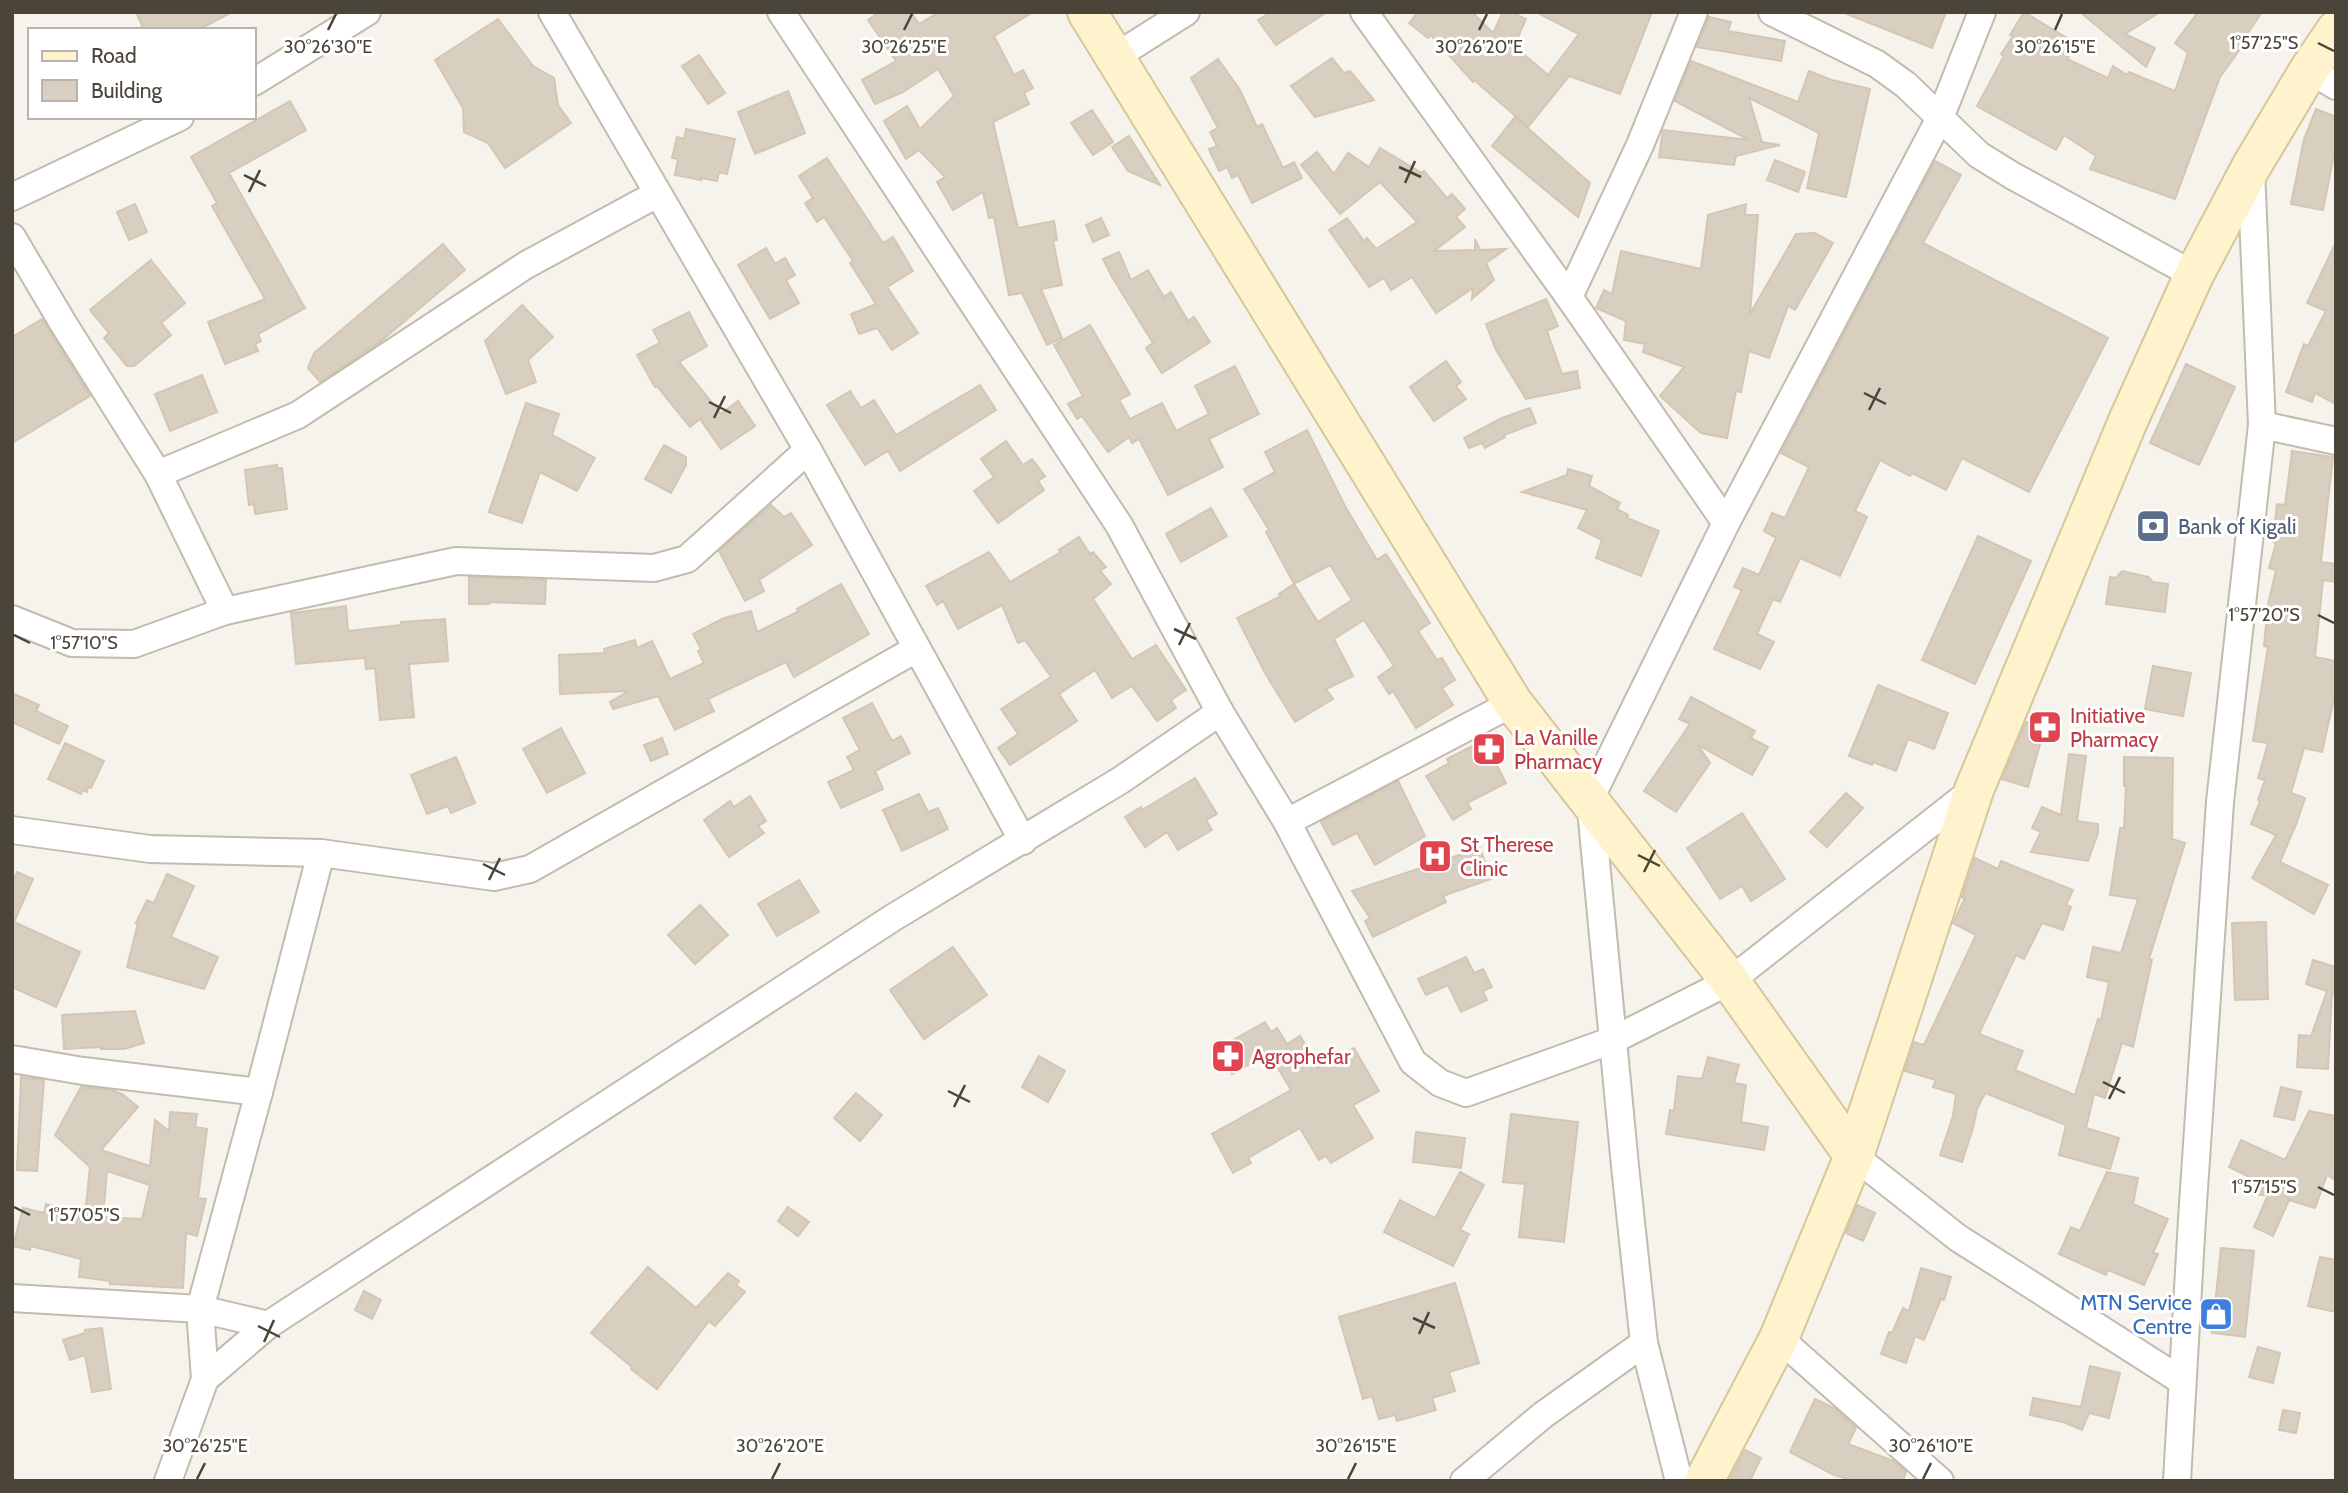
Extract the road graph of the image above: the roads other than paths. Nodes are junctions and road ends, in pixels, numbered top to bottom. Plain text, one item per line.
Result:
1 (367, 12) edge
2 (552, 12) edge
3 (781, 12) edge
4 (1087, 12) edge
5 (1186, 12) edge
6 (1364, 12) edge
7 (1694, 12) edge
8 (1772, 12) edge
9 (1982, 12) edge
10 (2336, 30) edge
11 (1115, 57) junction
12 (2322, 78) edge
13 (256, 81) edge
14 (1940, 118) junction
15 (176, 119) edge
16 (2251, 167) junction
17 (657, 194) junction
18 (12, 197) edge
19 (12, 237) edge
20 (2194, 275) junction
21 (1569, 297) junction
22 (2262, 425) junction
23 (2336, 441) edge
24 (808, 450) junction
25 (159, 474) junction
26 (1726, 523) junction
27 (225, 611) junction
28 (12, 619) edge
29 (916, 649) junction
30 (1513, 703) junction
31 (1220, 712) junction
32 (1974, 790) junction
33 (1590, 799) junction
34 (1287, 822) junction
35 (12, 830) edge
36 (1023, 841) junction
37 (321, 853) junction
38 (1730, 981) junction
39 (1613, 1040) junction
40 (12, 1059) edge
41 (260, 1093) junction
42 (1854, 1156) junction
43 (12, 1298) edge
44 (200, 1309) junction
45 (268, 1325) junction
46 (1779, 1338) junction
47 (1644, 1343) junction
48 (205, 1379) junction
49 (2182, 1381) junction
50 (1939, 1480) edge
51 (168, 1481) edge
52 (1464, 1481) edge
53 (1679, 1481) edge
54 (1704, 1481) edge
55 (2177, 1481) edge

1 - 13 street
2 - 17 street
3 - 31 street
4 - 11 main road
5 - 11 street
6 - 21 street
7 - 21 street
8 - 14 street
9 - 14 street
10 - 12 main road
11 - 30 main road
12 - 16 main road
14 - 20 street
14 - 26 street
15 - 18 street
16 - 20 main road
16 - 22 street
17 - 24 street
17 - 25 street
19 - 25 street
20 - 32 main road
21 - 26 street
22 - 23 street
22 - 49 street
24 - 27 street
24 - 29 street
25 - 27 street
26 - 33 street
27 - 28 street
29 - 36 street
29 - 37 street
30 - 33 main road
30 - 34 street
31 - 34 street
31 - 36 street
32 - 38 street
32 - 42 main road
33 - 38 main road
33 - 39 street
34 - 39 street
35 - 37 street
36 - 45 street
37 - 41 street
38 - 39 street
38 - 42 main road
39 - 47 street
40 - 41 street
41 - 44 street
42 - 46 main road
42 - 49 street
43 - 44 street
44 - 45 street
44 - 48 street
45 - 48 street
46 - 50 street
46 - 54 main road
47 - 52 street
47 - 53 street
48 - 51 street
49 - 55 street

